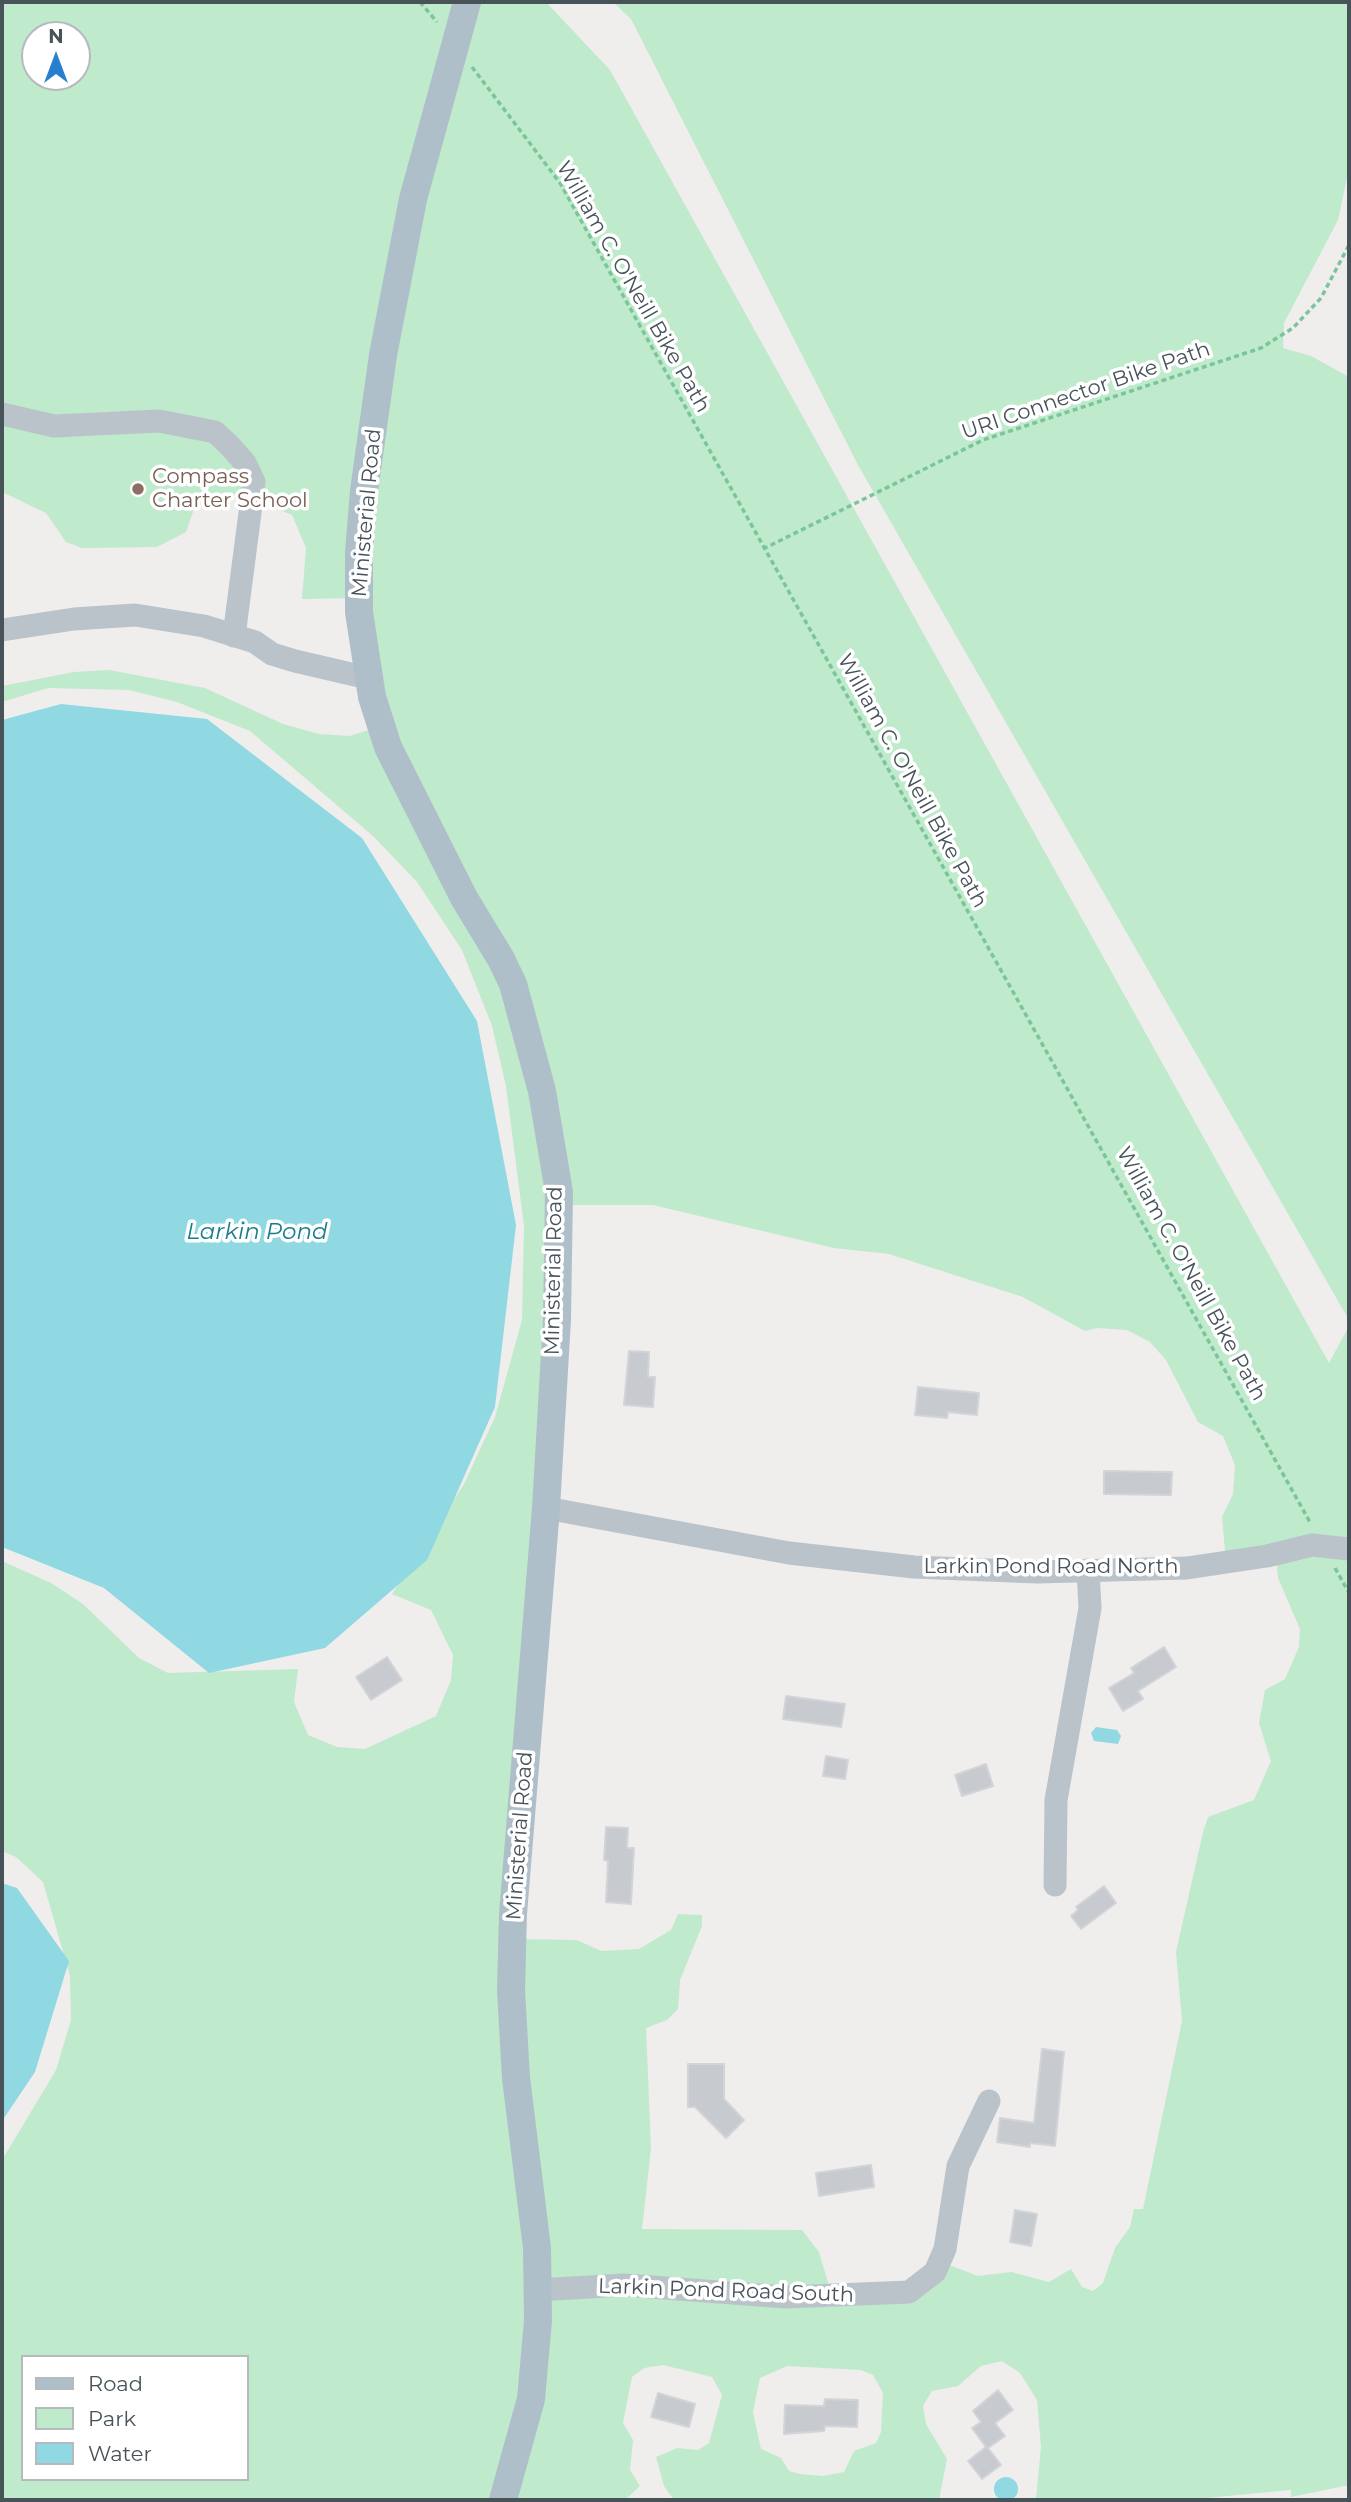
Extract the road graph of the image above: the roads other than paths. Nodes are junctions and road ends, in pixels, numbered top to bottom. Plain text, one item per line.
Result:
1 (467, 2) edge
2 (2, 414) edge
3 (2, 630) edge
4 (233, 636) junction
5 (368, 678) junction
6 (546, 1508) junction
7 (1349, 1549) edge
8 (1088, 1570) junction
9 (1055, 1885) dead end
10 (989, 2101) dead end
11 (538, 2290) junction
12 (503, 2500) edge

1 - 5 main road, Ministerial Road
2 - 4 street
3 - 4 street
4 - 5 street
5 - 6 main road, Ministerial Road
6 - 8 street, Larkin Pond Road North
6 - 11 main road, Ministerial Road
7 - 8 street, Larkin Pond Road North
8 - 9 street
10 - 11 street, Larkin Pond Road South
11 - 12 main road, Ministerial Road

